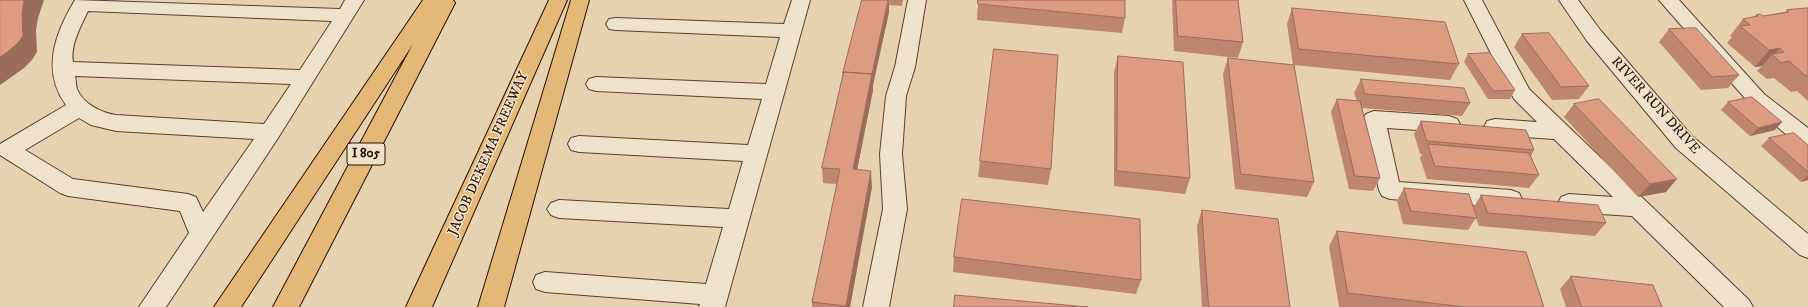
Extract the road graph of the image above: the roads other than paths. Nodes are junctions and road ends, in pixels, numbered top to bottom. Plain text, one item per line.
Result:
1 (433, 0) edge
2 (447, 0) edge
3 (558, 0) edge
4 (580, 0) edge
5 (801, 0) edge
6 (918, 0) edge
7 (1473, 0) edge
8 (1568, 0) edge
9 (1668, 0) edge
10 (83, 2) edge
11 (193, 4) edge
12 (350, 8) edge
13 (616, 24) dead end
14 (792, 31) junction
15 (64, 69) junction
16 (306, 77) junction
17 (596, 84) dead end
18 (774, 92) junction
19 (80, 107) junction
20 (270, 132) junction
21 (1560, 132) junction
22 (1808, 140) edge
23 (579, 144) dead end
24 (4, 146) edge
25 (756, 154) junction
26 (1639, 208) junction
27 (559, 209) dead end
28 (738, 219) junction
29 (201, 234) junction
30 (1808, 248) edge
31 (545, 282) dead end
32 (714, 301) edge
33 (152, 307) edge
34 (227, 307) edge
35 (286, 307) edge
36 (420, 307) edge
37 (491, 307) edge
38 (876, 307) edge
39 (1740, 307) edge

1 - 34 highway
2 - 35 highway, I 805
3 - 36 highway, JACOB DEKEMA FREEWAY
4 - 37 highway
5 - 14 street
6 - 38 street
7 - 21 street
8 - 30 street, RIVER RUN DRIVE
9 - 22 street
10 - 11 street
10 - 15 street
11 - 12 street
12 - 16 street
13 - 14 street
14 - 18 street
15 - 16 street
15 - 19 street
16 - 20 street
17 - 18 street
18 - 25 street
19 - 20 street
19 - 24 street
20 - 29 street
21 - 26 street
21 - 26 street
23 - 25 street
24 - 29 street
25 - 28 street
26 - 39 street
27 - 28 street
28 - 32 street
29 - 33 street
31 - 32 street

